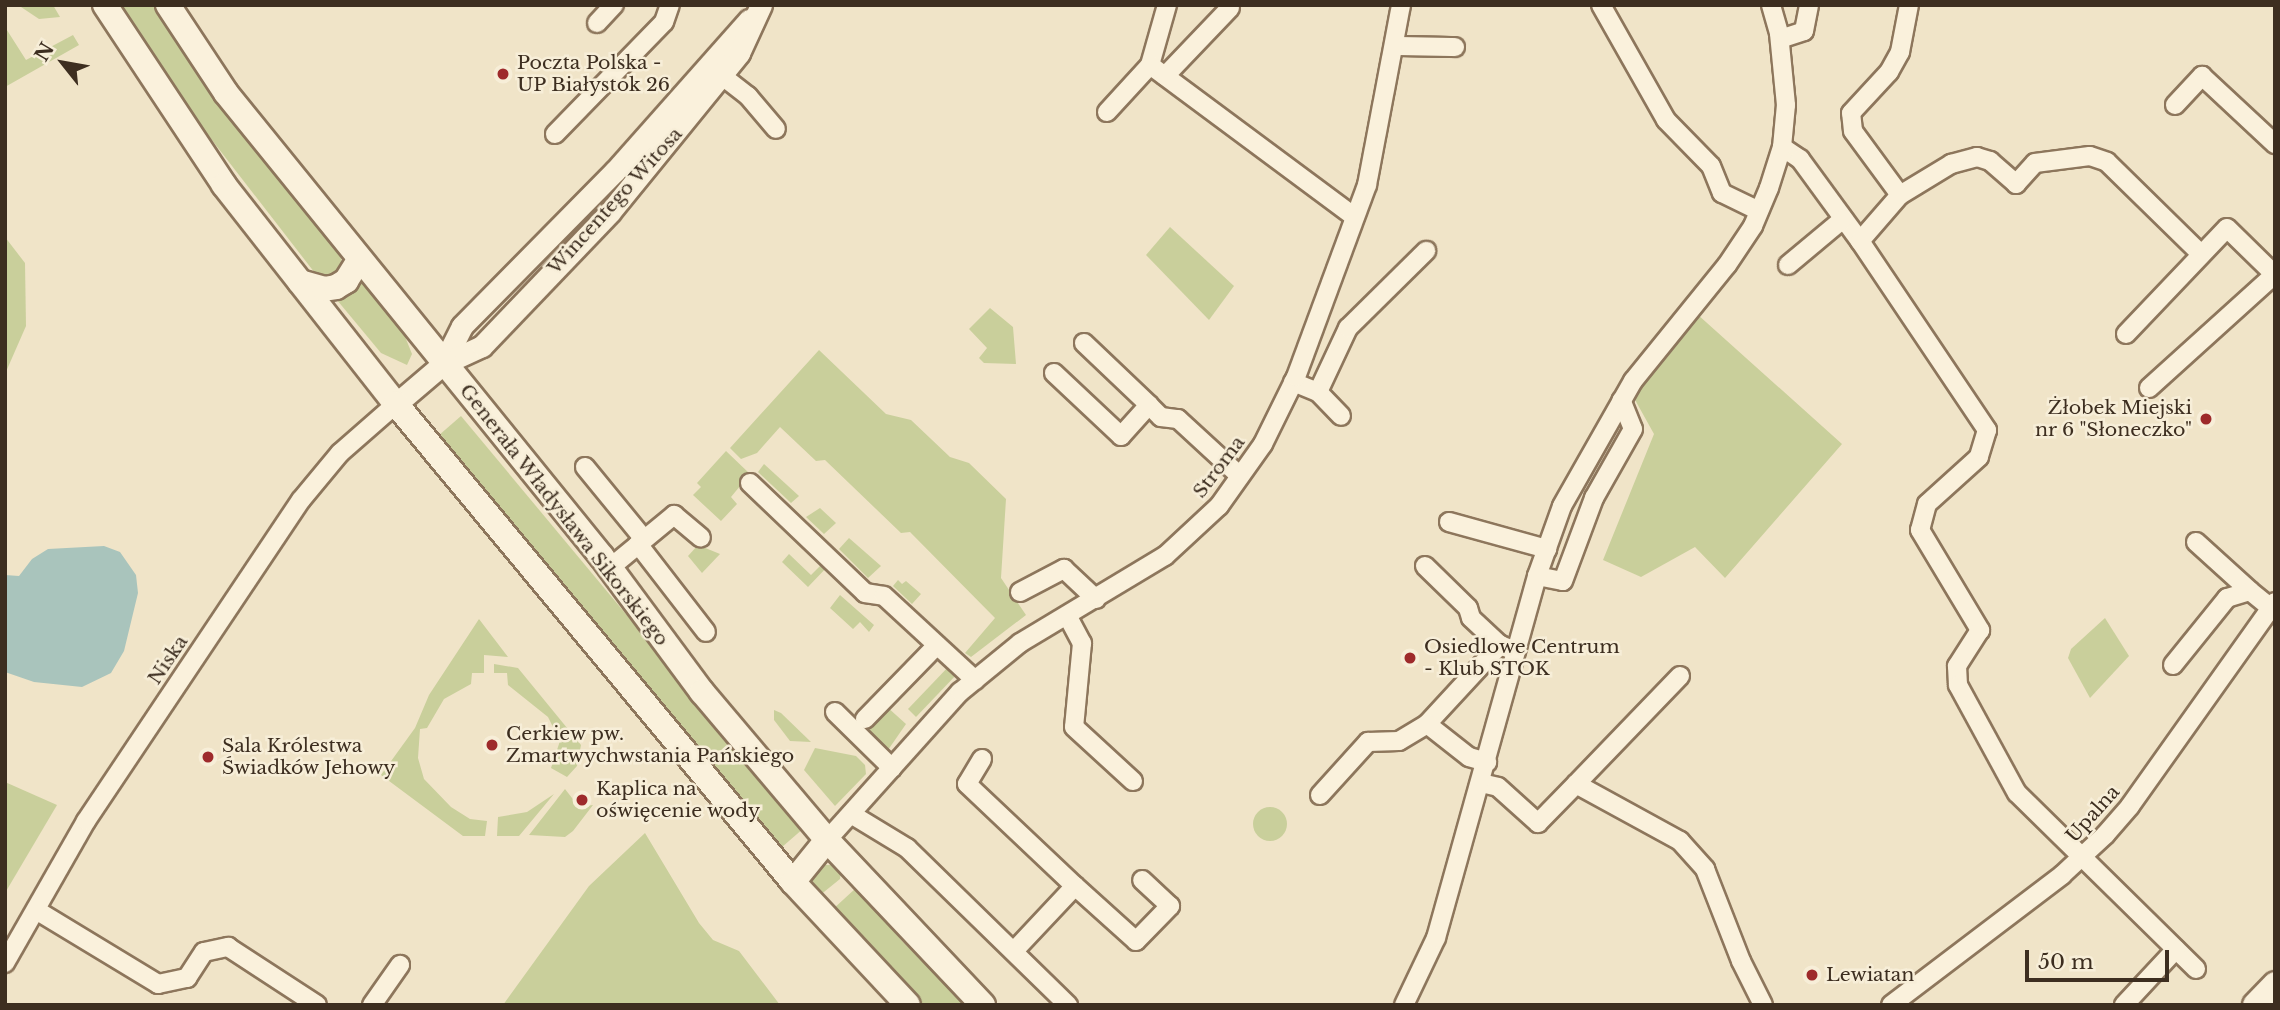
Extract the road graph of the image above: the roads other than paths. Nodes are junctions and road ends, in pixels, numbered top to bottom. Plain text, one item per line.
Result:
1 (105, 5) edge
2 (168, 5) edge
3 (614, 5) edge
4 (670, 5) edge
5 (1167, 5) edge
6 (1401, 5) edge
7 (1601, 5) edge
8 (1771, 5) edge
9 (1809, 5) edge
10 (1909, 5) edge
11 (759, 8) edge
12 (1230, 8) dead end
13 (597, 23) dead end
14 (1780, 39) junction
15 (1395, 46) junction
16 (1455, 47) dead end
17 (1150, 65) junction
18 (715, 71) junction
19 (1165, 76) junction
20 (2175, 104) dead end
21 (1107, 112) dead end
22 (776, 129) dead end
23 (555, 134) dead end
24 (2275, 144) edge
25 (1782, 147) junction
26 (1900, 195) junction
27 (1759, 211) junction
28 (1354, 217) junction
29 (1843, 219) junction
30 (1860, 241) junction
31 (1426, 251) dead end
32 (2201, 254) junction
33 (359, 260) junction
34 (1788, 265) dead end
35 (2274, 277) edge
36 (300, 282) junction
37 (2126, 334) dead end
38 (1084, 343) dead end
39 (443, 364) junction
40 (1055, 373) dead end
41 (1293, 382) junction
42 (2149, 388) dead end
43 (1318, 392) junction
44 (1621, 400) junction
45 (396, 404) junction
46 (1149, 405) junction
47 (1342, 416) dead end
48 (585, 467) dead end
49 (1240, 476) junction
50 (750, 483) dead end
51 (1449, 522) dead end
52 (701, 538) dead end
53 (641, 541) junction
54 (2196, 542) dead end
55 (1547, 549) junction
56 (1425, 566) dead end
57 (611, 567) junction
58 (1537, 576) junction
59 (2250, 591) junction
60 (1020, 592) dead end
61 (1096, 599) junction
62 (2273, 605) edge
63 (1068, 617) junction
64 (706, 632) dead end
65 (937, 645) junction
66 (1508, 648) junction
67 (2173, 665) dead end
68 (1680, 676) dead end
69 (975, 680) junction
70 (835, 712) dead end
71 (865, 719) dead end
72 (1427, 724) junction
73 (982, 759) dead end
74 (1486, 762) junction
75 (892, 768) junction
76 (1133, 781) dead end
77 (1481, 783) junction
78 (1576, 784) junction
79 (1320, 795) dead end
80 (851, 814) junction
81 (827, 840) junction
82 (2083, 858) junction
83 (1142, 880) dead end
84 (793, 882) junction
85 (1075, 886) junction
86 (36, 910) junction
87 (2176, 949) junction
88 (1014, 951) junction
89 (5, 963) edge
90 (400, 965) dead end
91 (2196, 969) dead end
92 (2275, 984) edge
93 (317, 1005) edge
94 (372, 1005) edge
95 (908, 1005) edge
96 (983, 1005) edge
97 (1068, 1005) edge
98 (1404, 1005) edge
99 (1763, 1005) edge
100 (1891, 1005) edge
101 (2124, 1005) edge
102 (2255, 1005) edge

1 - 36 main road
2 - 33 main road, Generała Władysława Sikorskiego
3 - 13 street
4 - 23 street
5 - 17 street
6 - 15 street, Stroma
7 - 27 street
8 - 14 street
9 - 14 street
10 - 26 street
11 - 18 street, Wincentego Witosa
12 - 19 street
14 - 25 street
15 - 16 street
15 - 28 street, Stroma
17 - 19 street
17 - 21 street
18 - 22 street
18 - 39 street, Wincentego Witosa
19 - 28 street
20 - 24 street
25 - 27 street
25 - 29 street
26 - 30 street
26 - 32 street
27 - 44 street
28 - 41 street, Stroma
29 - 30 street
29 - 34 street
30 - 82 street
31 - 43 street
32 - 35 street
32 - 37 street
33 - 36 main road
33 - 39 main road, Generała Władysława Sikorskiego
35 - 42 street
36 - 45 main road
38 - 46 street
39 - 45 street, Wincentego Witosa
39 - 57 main road, Generała Władysława Sikorskiego
40 - 46 street
41 - 43 street
41 - 49 street, Stroma
43 - 47 street
44 - 55 street
44 - 58 street
45 - 84 main road
45 - 86 street, Niska
46 - 49 street
48 - 53 street
49 - 61 street, Stroma
50 - 65 street
51 - 55 street
52 - 53 street
53 - 57 street
53 - 64 street
54 - 59 street
55 - 58 street
56 - 66 street
57 - 81 main road, Generała Władysława Sikorskiego
58 - 66 street
59 - 62 street
59 - 67 street
60 - 61 street
61 - 63 street, Stroma
62 - 82 street, Upalna
63 - 69 street, Stroma
63 - 76 street
65 - 69 street
65 - 71 street
66 - 72 street
66 - 74 street
68 - 78 street
69 - 75 street, Stroma
70 - 75 street
72 - 74 street
72 - 79 street
73 - 85 street
74 - 77 street
75 - 80 street, Stroma
77 - 78 street
77 - 98 street
78 - 99 street
80 - 81 street, Stroma
80 - 88 street
81 - 84 main road
81 - 96 main road, Generała Władysława Sikorskiego
82 - 87 street
82 - 100 street, Upalna
83 - 85 street
84 - 95 main road
85 - 88 street
86 - 89 street, Niska
86 - 93 street
87 - 91 street
87 - 101 street
88 - 97 street
90 - 94 street
92 - 102 main road

